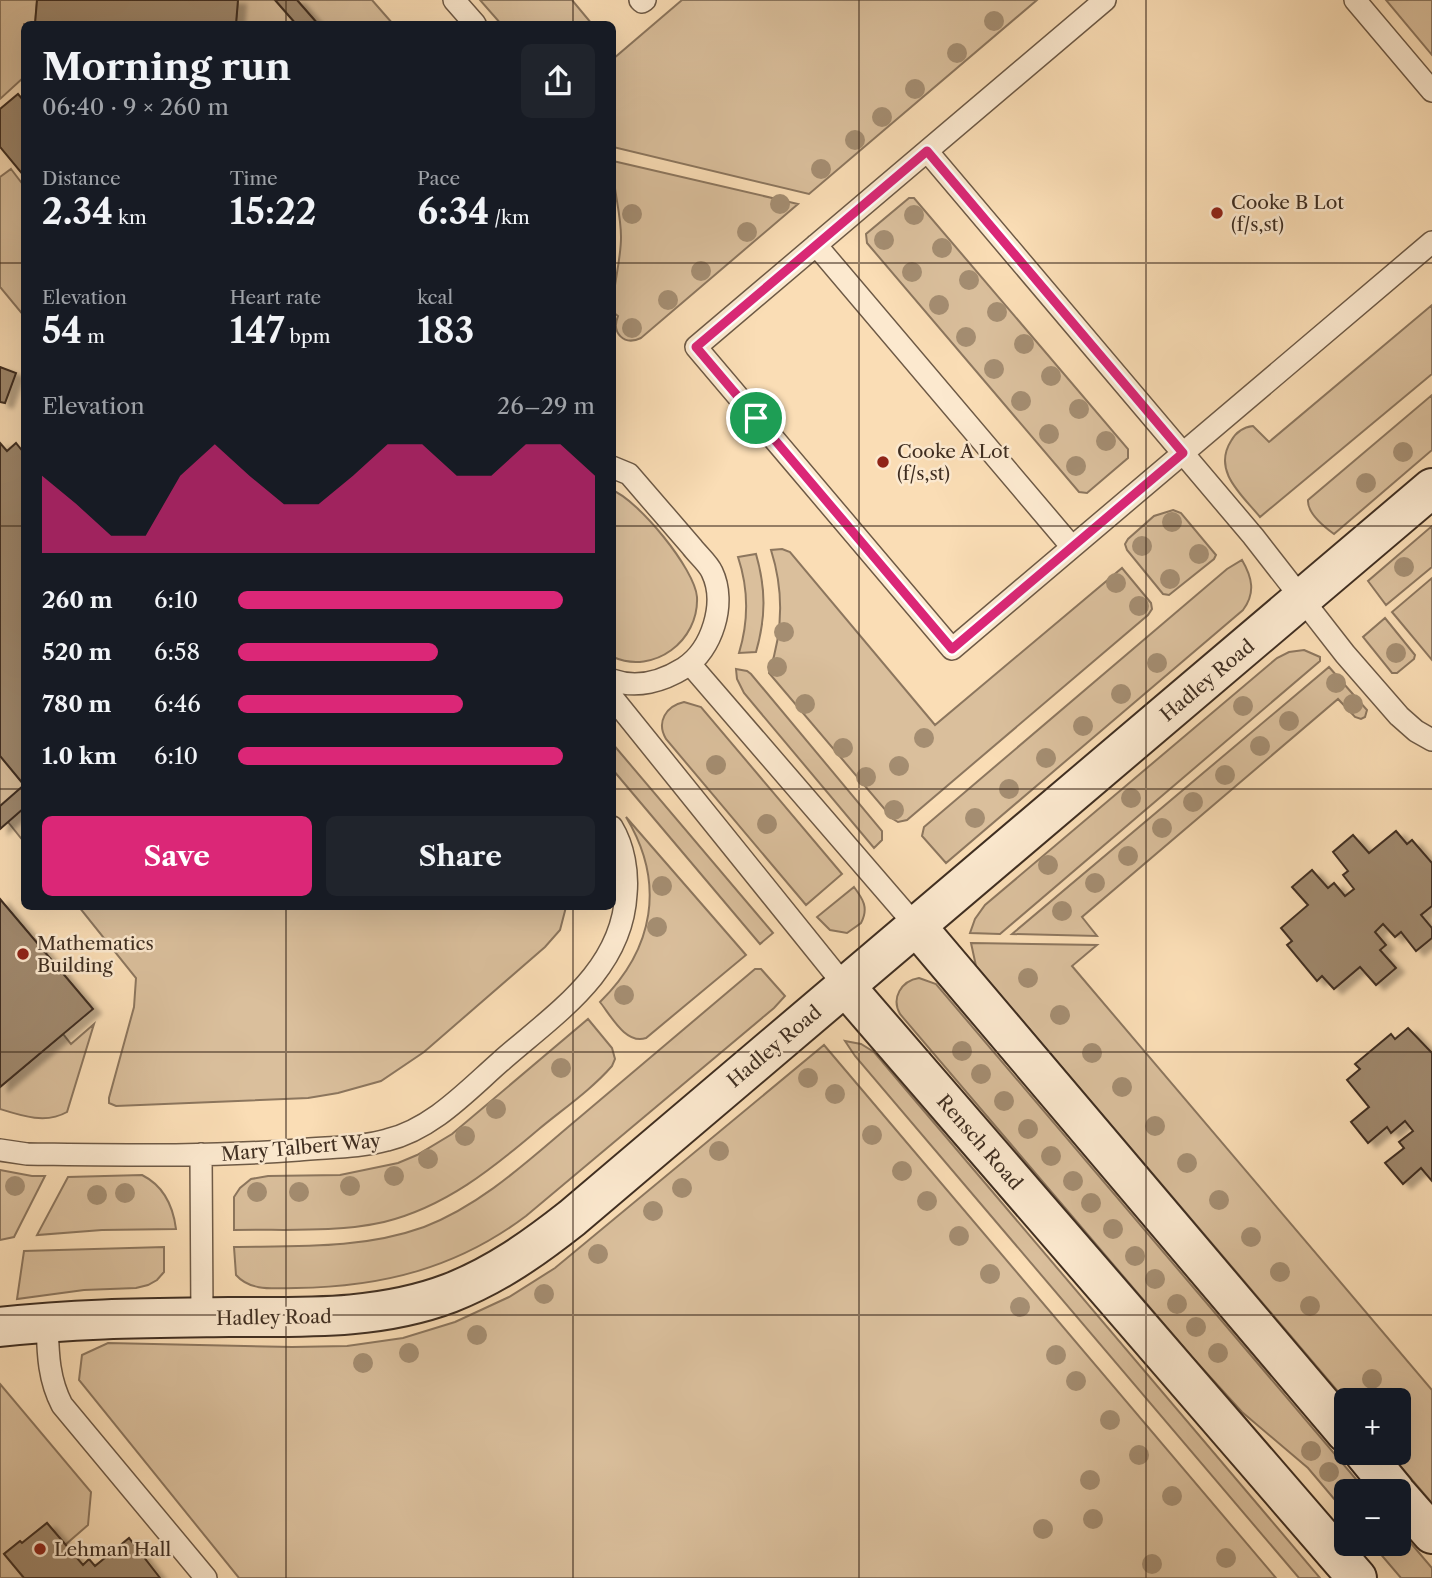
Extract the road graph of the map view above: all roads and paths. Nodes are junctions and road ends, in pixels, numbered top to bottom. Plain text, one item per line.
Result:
1 (454, 0) edge
2 (1105, 0) edge
3 (1355, 0) edge
4 (472, 21) edge
5 (1432, 91) edge
6 (927, 151) junction
7 (1432, 242) edge
8 (816, 245) junction
9 (1183, 453) junction
10 (616, 469) edge
11 (1432, 488) edge
12 (1072, 547) junction
13 (1302, 598) junction
14 (690, 664) junction
15 (616, 680) edge
16 (616, 701) edge
17 (1432, 740) edge
18 (616, 837) edge
19 (917, 927) junction
20 (845, 986) junction
21 (0, 1150) edge
22 (201, 1154) junction
23 (202, 1317) junction
24 (47, 1322) junction
25 (0, 1327) edge
26 (1334, 1419) edge
27 (1374, 1465) edge
28 (1385, 1479) edge
29 (1411, 1509) edge
30 (1432, 1534) edge
31 (206, 1578) edge
32 (1357, 1578) edge

1 - 4 lane
2 - 6 lane
3 - 5 lane
6 - 8 lane
6 - 9 lane
7 - 9 lane
8 - 12 lane
8 - 12 lane
9 - 12 lane
9 - 13 lane
10 - 14 lane
11 - 13 street, Hadley Road
13 - 17 lane
13 - 19 street, Hadley Road
14 - 15 lane
14 - 19 lane
16 - 20 lane, Rensch Road
18 - 22 lane, Mary Talbert Way
19 - 20 street, Hadley Road
19 - 26 street
20 - 23 street, Hadley Road
20 - 32 street, Rensch Road
21 - 22 lane, Mary Talbert Way
22 - 23 lane
23 - 24 street, Hadley Road
24 - 25 street, Hadley Road
24 - 31 lane
27 - 28 street
29 - 30 street

